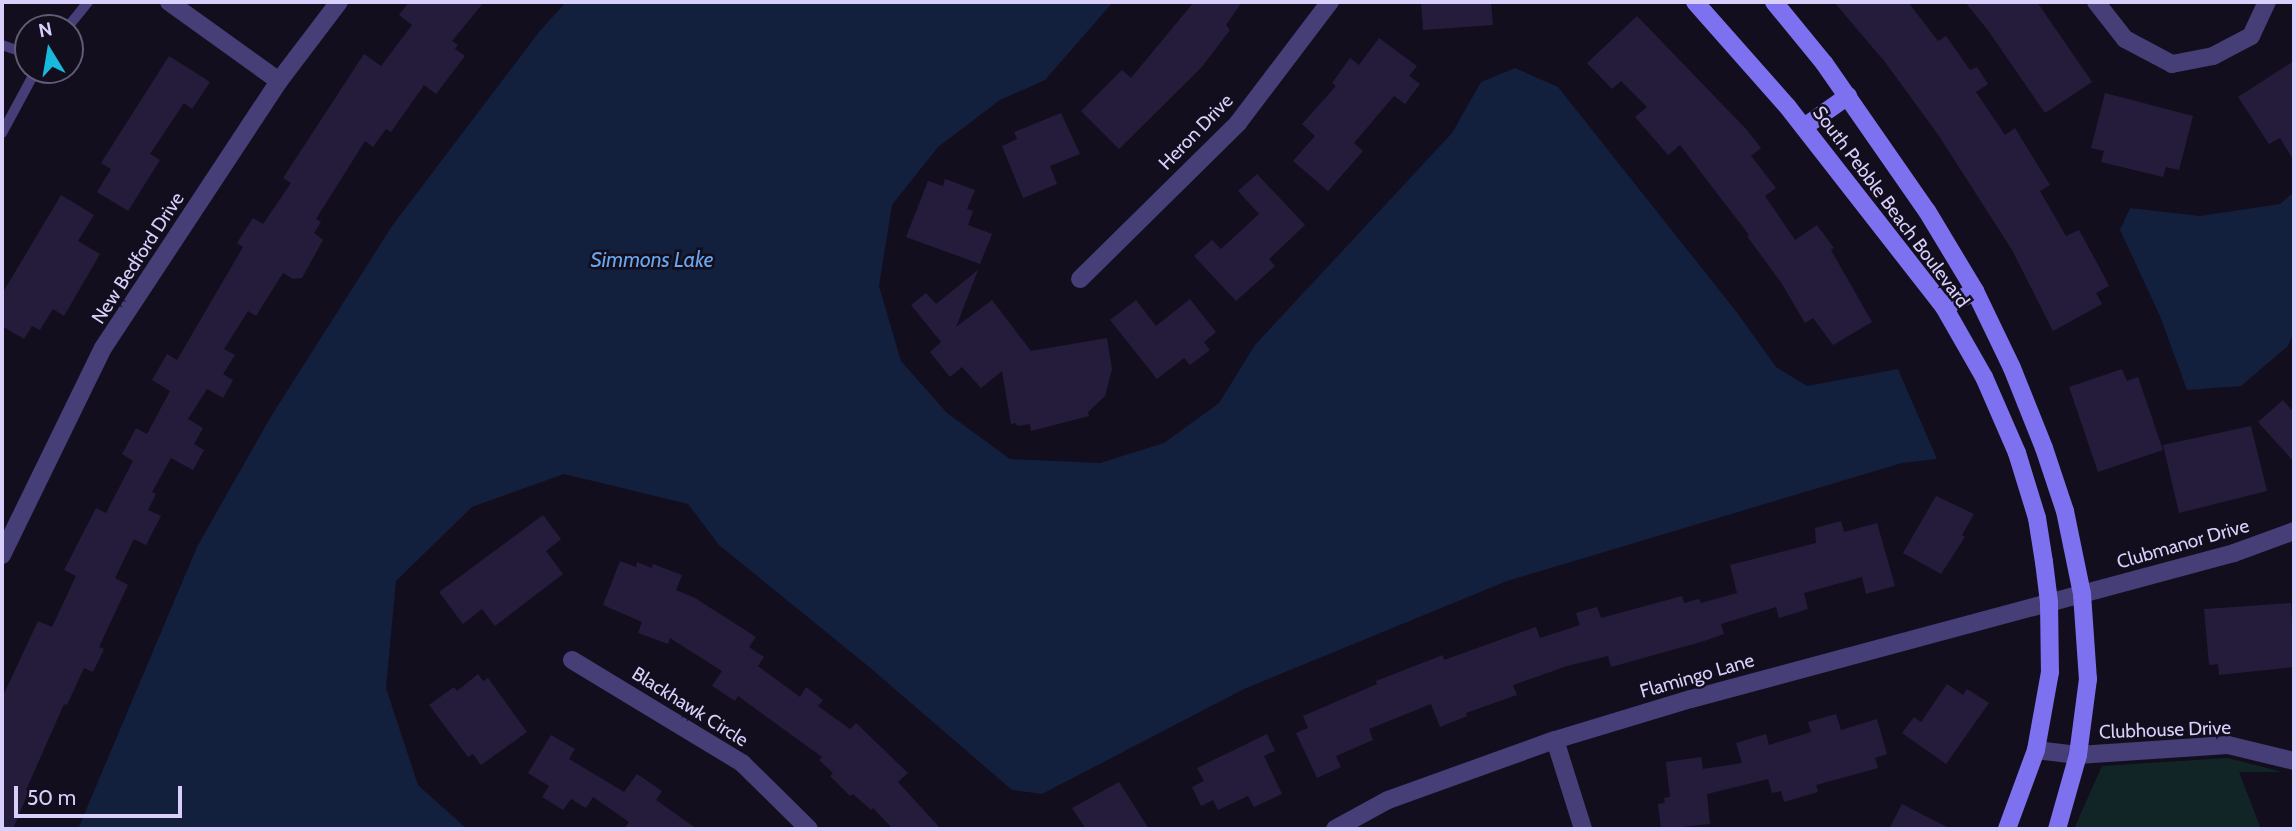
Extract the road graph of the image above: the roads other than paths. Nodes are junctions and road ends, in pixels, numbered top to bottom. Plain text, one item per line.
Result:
1 (169, 2) edge
2 (339, 2) edge
3 (1330, 2) edge
4 (1695, 2) edge
5 (1774, 2) edge
6 (2096, 2) edge
7 (2267, 2) edge
8 (279, 81) junction
9 (28, 84) edge
10 (1848, 96) junction
11 (1804, 127) junction
12 (2, 133) edge
13 (1080, 279) dead end
14 (1975, 291) junction
15 (1944, 307) junction
16 (2294, 531) edge
17 (2, 555) edge
18 (2082, 594) junction
19 (2049, 602) junction
20 (572, 660) dead end
21 (1555, 740) junction
22 (2036, 750) junction
23 (2078, 755) junction
24 (2294, 761) edge
25 (809, 829) edge
26 (1335, 829) edge
27 (1584, 829) edge
28 (2007, 829) edge
29 (2057, 829) edge

1 - 8 street
2 - 8 street, New Bedford Drive
3 - 13 street, Heron Drive
4 - 11 street, South Pebble Beach Boulevard
5 - 10 street, South Pebble Beach Boulevard
6 - 7 street
8 - 17 street, New Bedford Drive
9 - 12 lane
10 - 11 street
10 - 14 street, South Pebble Beach Boulevard
11 - 15 street, South Pebble Beach Boulevard
14 - 15 street
14 - 18 street, South Pebble Beach Boulevard
15 - 19 street, South Pebble Beach Boulevard
16 - 18 street, Clubmanor Drive
18 - 19 street, Flamingo Lane
18 - 23 street, South Pebble Beach Boulevard
19 - 21 street, Flamingo Lane
19 - 22 street, South Pebble Beach Boulevard
20 - 25 street, Blackhawk Circle
21 - 26 street, Flamingo Lane
21 - 27 street
22 - 23 street, Clubhouse Drive
22 - 28 street, South Pebble Beach Boulevard
23 - 24 street, Clubhouse Drive
23 - 29 street, South Pebble Beach Boulevard

